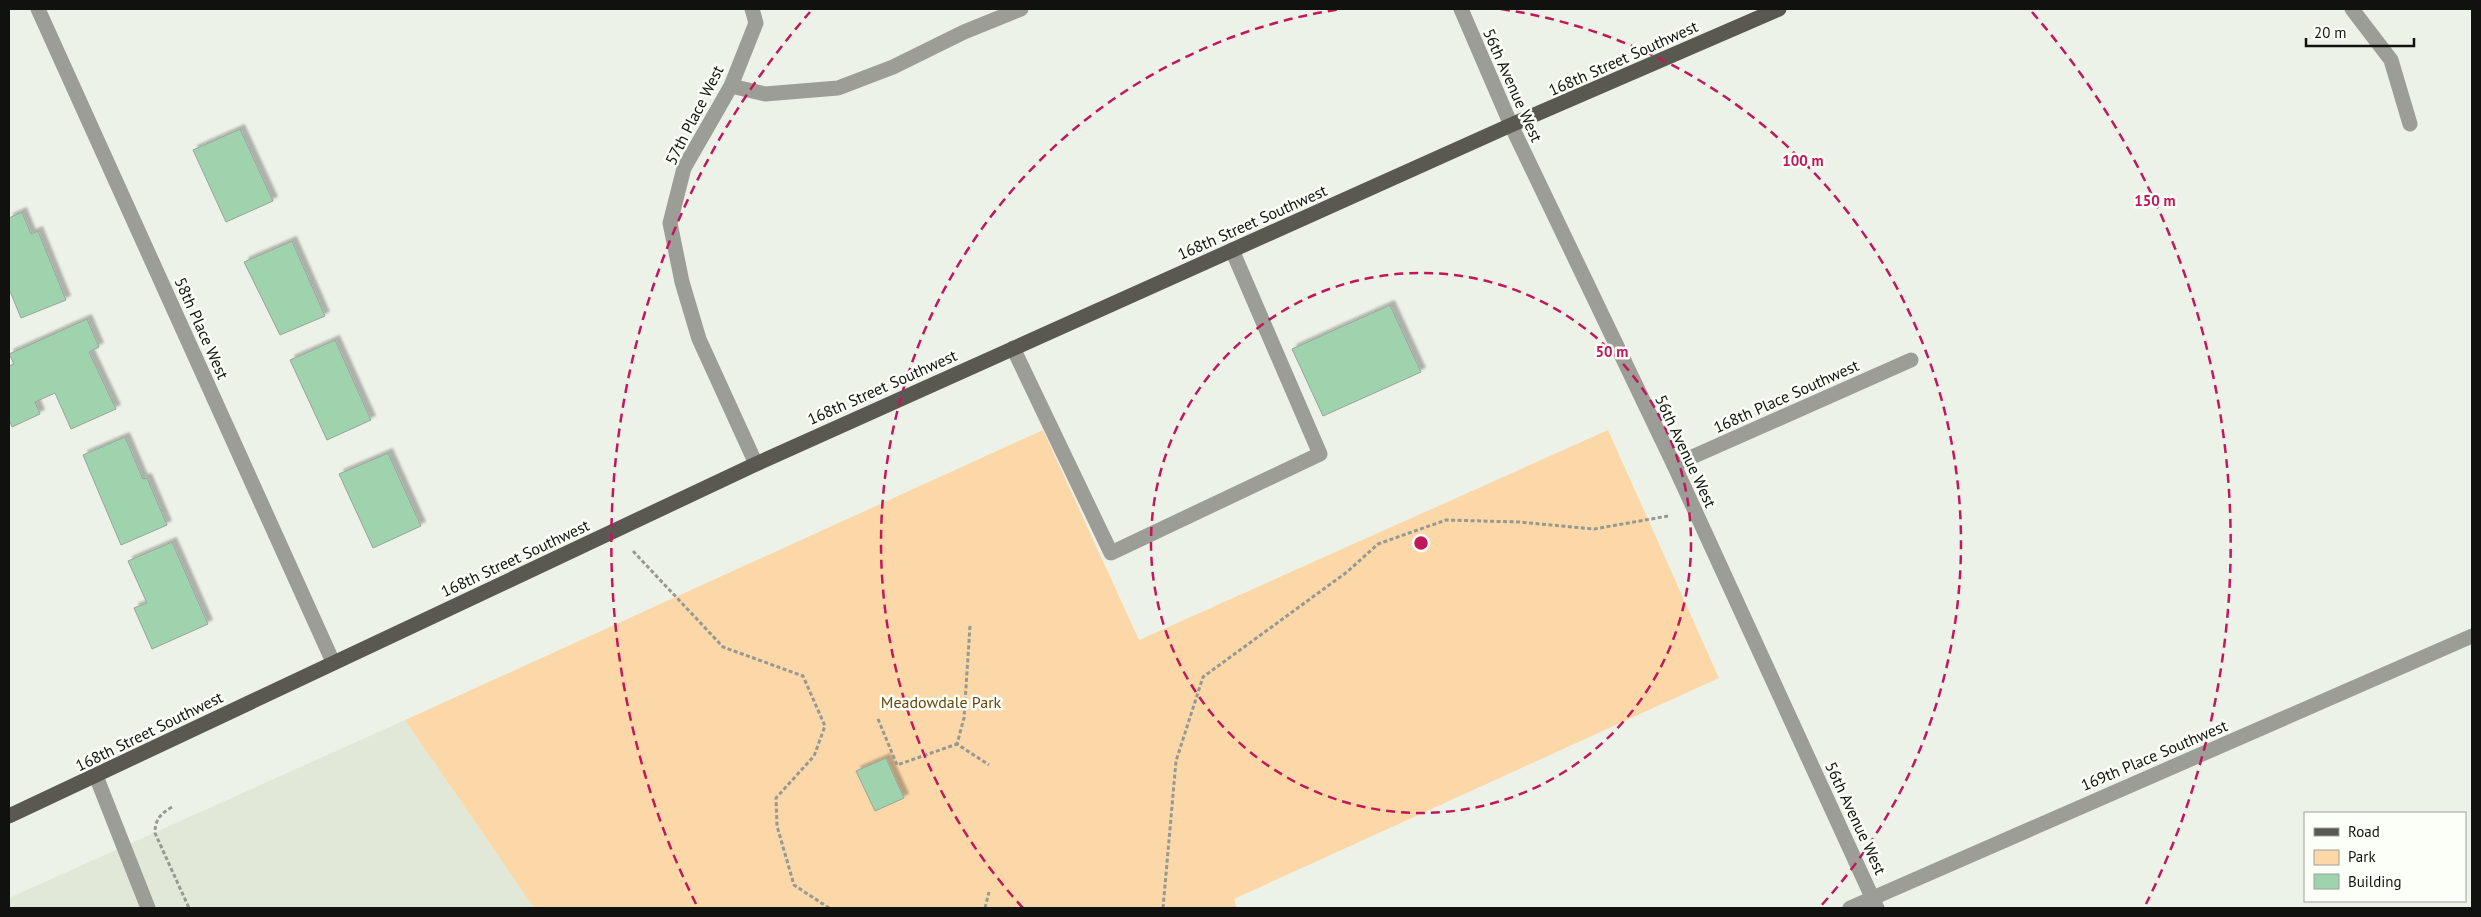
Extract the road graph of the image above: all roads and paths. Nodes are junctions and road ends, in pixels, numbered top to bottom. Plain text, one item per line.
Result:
1 (38, 9) edge
2 (752, 9) edge
3 (1021, 9) edge
4 (1461, 9) edge
5 (1779, 9) edge
6 (2352, 9) edge
7 (731, 86) junction
8 (2410, 124) dead end
9 (1511, 125) junction
10 (1232, 250) junction
11 (1013, 348) junction
12 (1911, 360) dead end
13 (756, 464) junction
14 (1674, 465) junction
15 (1695, 511) junction
16 (614, 530) junction
17 (970, 626) dead end
18 (2472, 636) edge
19 (333, 662) junction
20 (878, 719) dead end
21 (957, 744) junction
22 (989, 765) dead end
23 (96, 776) junction
24 (172, 808) dead end
25 (9, 816) edge
26 (989, 892) dead end
27 (1875, 902) edge
28 (148, 908) edge
29 (189, 908) edge
30 (829, 908) edge
31 (985, 908) edge
32 (1163, 908) edge
33 (1850, 908) edge

1 - 19 street, 58th Place West
2 - 7 street, 57th Place West
3 - 7 street
4 - 9 street, 56th Avenue West
5 - 9 main road, 168th Street Southwest
6 - 8 street
7 - 13 street, 57th Place West
9 - 10 main road, 168th Street Southwest
9 - 14 street, 56th Avenue West
10 - 11 main road, 168th Street Southwest
10 - 11 street
11 - 13 main road, 168th Street Southwest
12 - 14 street, 168th Place Southwest
13 - 16 main road, 168th Street Southwest
14 - 15 street, 56th Avenue West
15 - 27 street, 56th Avenue West
15 - 32 path
16 - 19 main road, 168th Street Southwest
16 - 30 path
17 - 21 path
18 - 27 street, 169th Place Southwest
19 - 23 main road, 168th Street Southwest
20 - 21 path
21 - 22 path
23 - 25 main road, 168th Street Southwest
23 - 28 street
24 - 29 path
26 - 31 path
27 - 33 street, 169th Place Southwest

